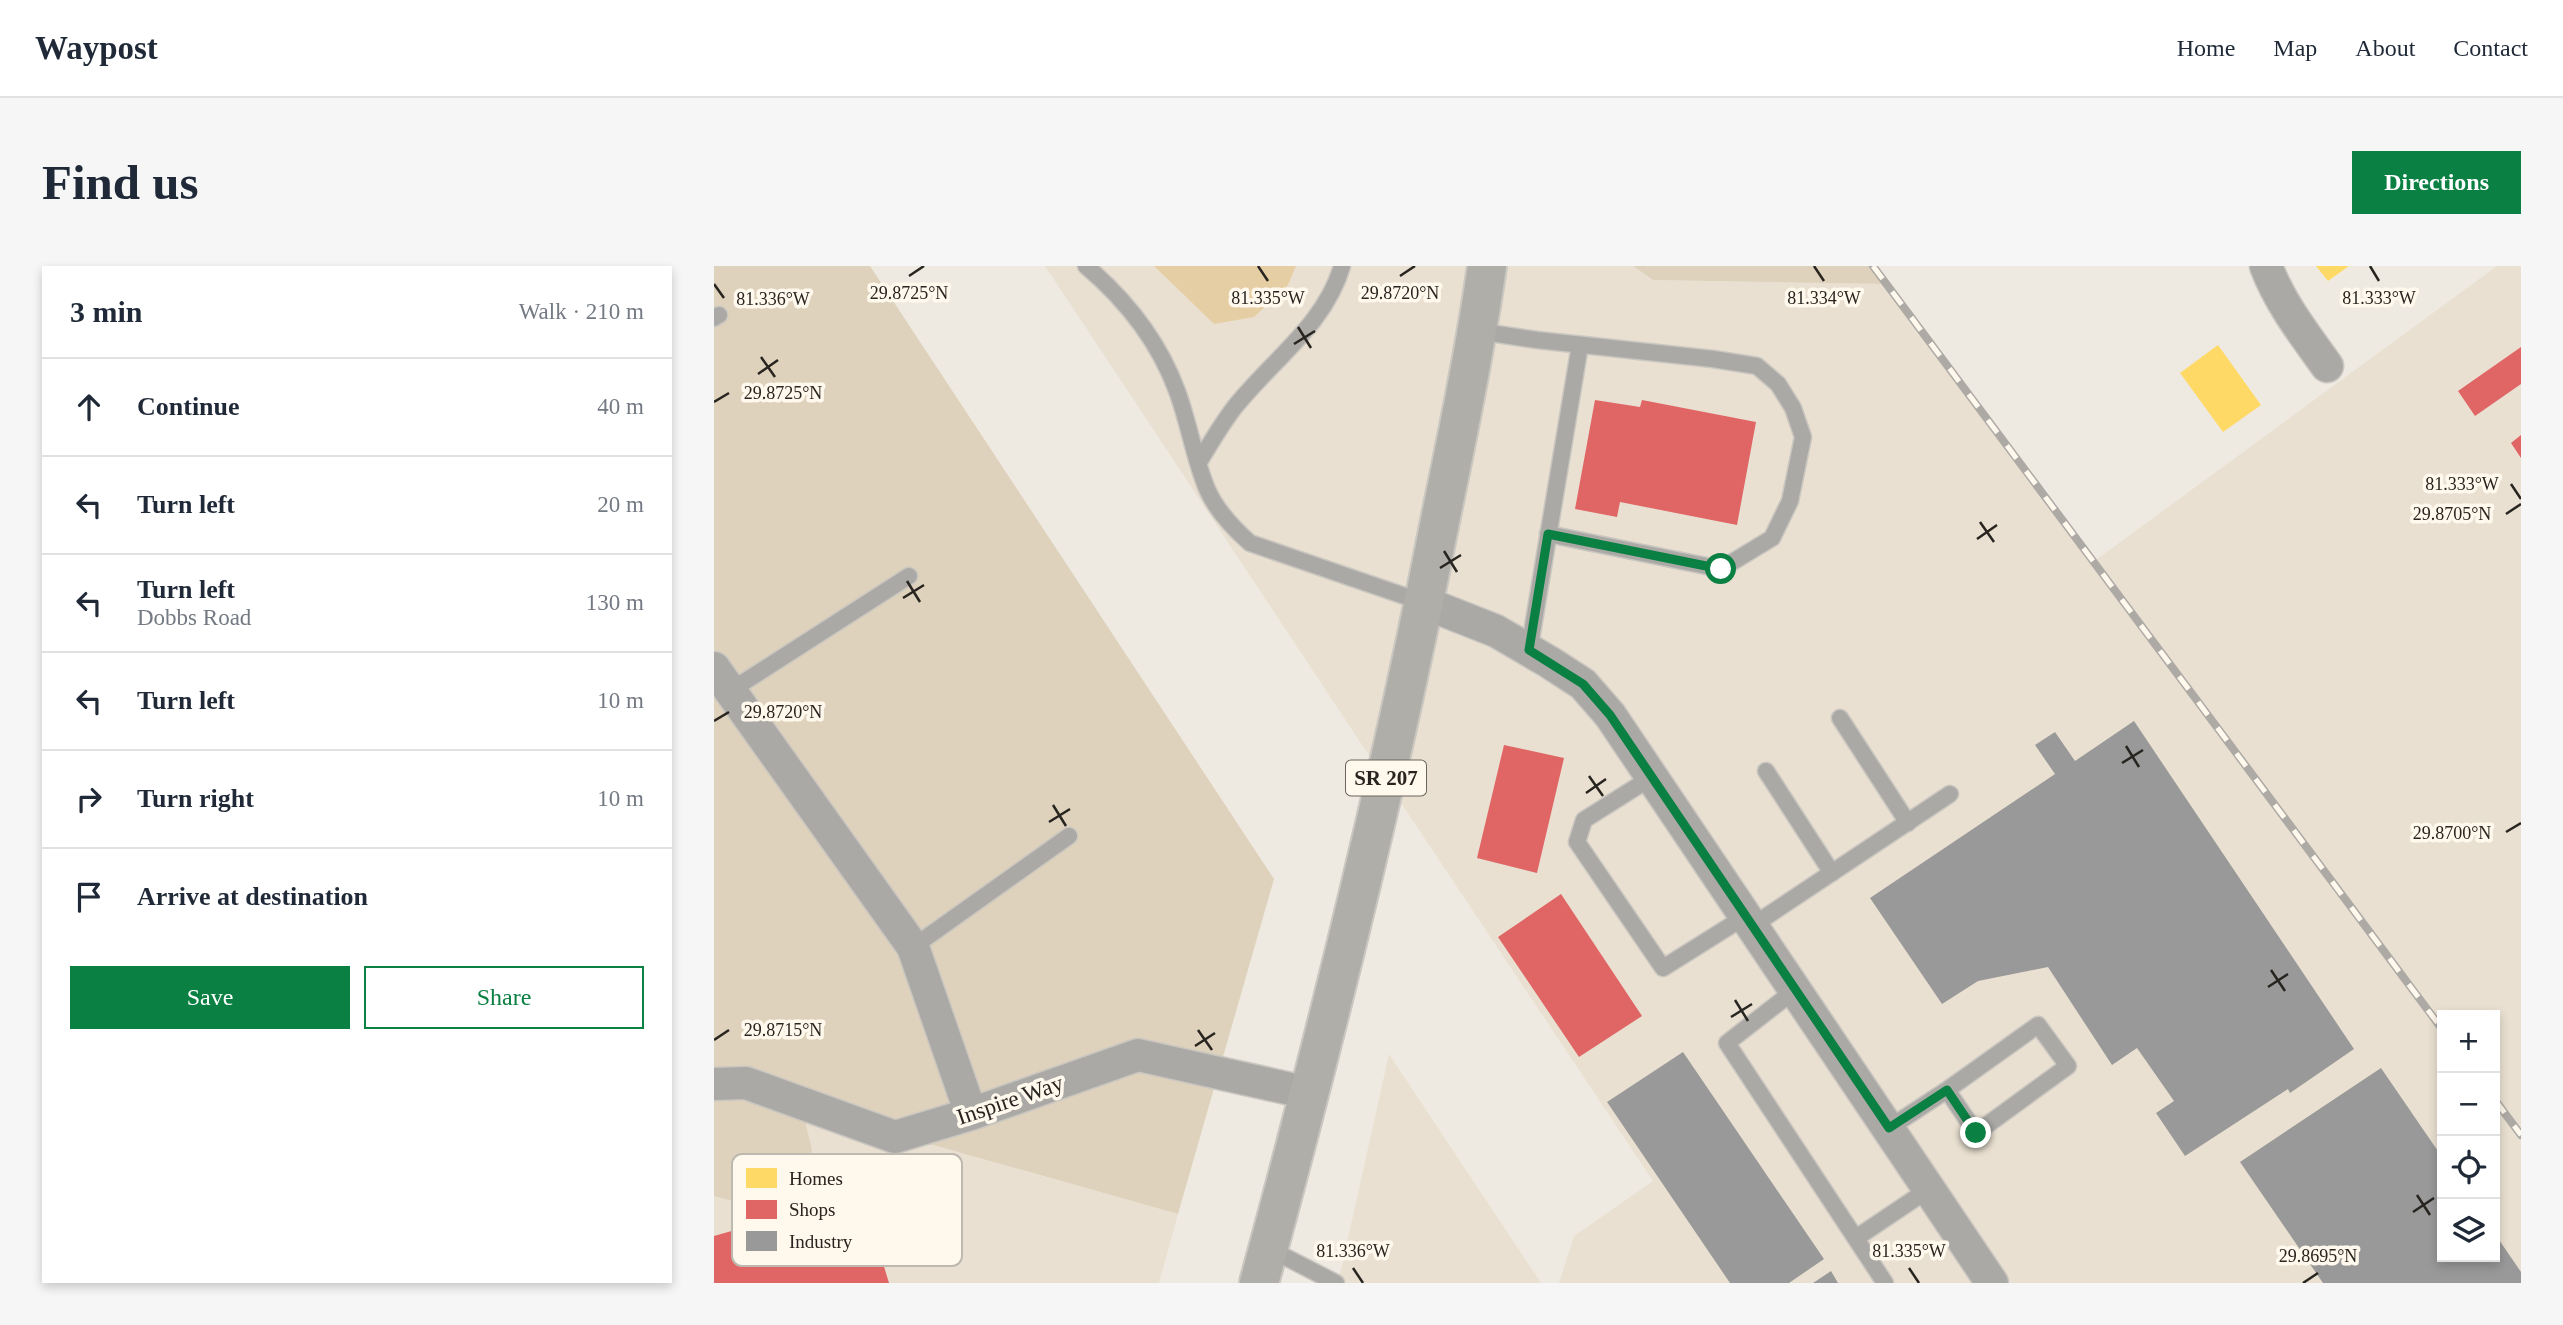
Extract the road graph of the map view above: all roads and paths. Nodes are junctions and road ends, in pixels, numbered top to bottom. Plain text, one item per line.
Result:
1 (1086, 266) edge
2 (1342, 266) edge
3 (1487, 266) edge
4 (2266, 266) edge
5 (1477, 331) junction
6 (1580, 345) junction
7 (2327, 366) dead end
8 (1199, 463) junction
9 (1548, 534) junction
10 (909, 576) dead end
11 (1424, 603) junction
12 (1529, 650) junction
13 (722, 680) edge
14 (1840, 718) dead end
15 (1766, 771) dead end
16 (1652, 777) junction
17 (1950, 794) dead end
18 (1908, 823) junction
19 (1069, 836) dead end
20 (1832, 873) junction
21 (1749, 921) junction
22 (913, 947) junction
23 (1795, 990) junction
24 (714, 1084) edge
25 (1947, 1090) junction
26 (1309, 1093) junction
27 (971, 1114) junction
28 (1889, 1128) junction
29 (1929, 1189) junction
30 (1856, 1238) junction
31 (1263, 1265) edge
32 (1336, 1283) edge
33 (1885, 1283) edge
34 (1992, 1283) edge

1 - 8 lane
2 - 8 lane
3 - 5 highway, SR 207
4 - 7 street
5 - 6 lane
5 - 11 highway, SR 207
6 - 9 lane
6 - 9 lane
8 - 11 lane
9 - 12 lane
10 - 13 lane
11 - 12 street
11 - 26 highway, SR 207
12 - 16 street
13 - 22 street
14 - 18 lane
15 - 20 lane
16 - 21 street
16 - 21 lane
17 - 18 lane
18 - 20 lane
19 - 22 lane
20 - 21 lane
21 - 23 street
22 - 27 street
23 - 28 street
23 - 30 lane
24 - 27 street, Inspire Way
25 - 25 lane
25 - 28 lane
26 - 27 street, Inspire Way
26 - 31 highway, SR 207
28 - 29 street
29 - 30 lane
29 - 34 street
30 - 33 lane
31 - 32 lane

